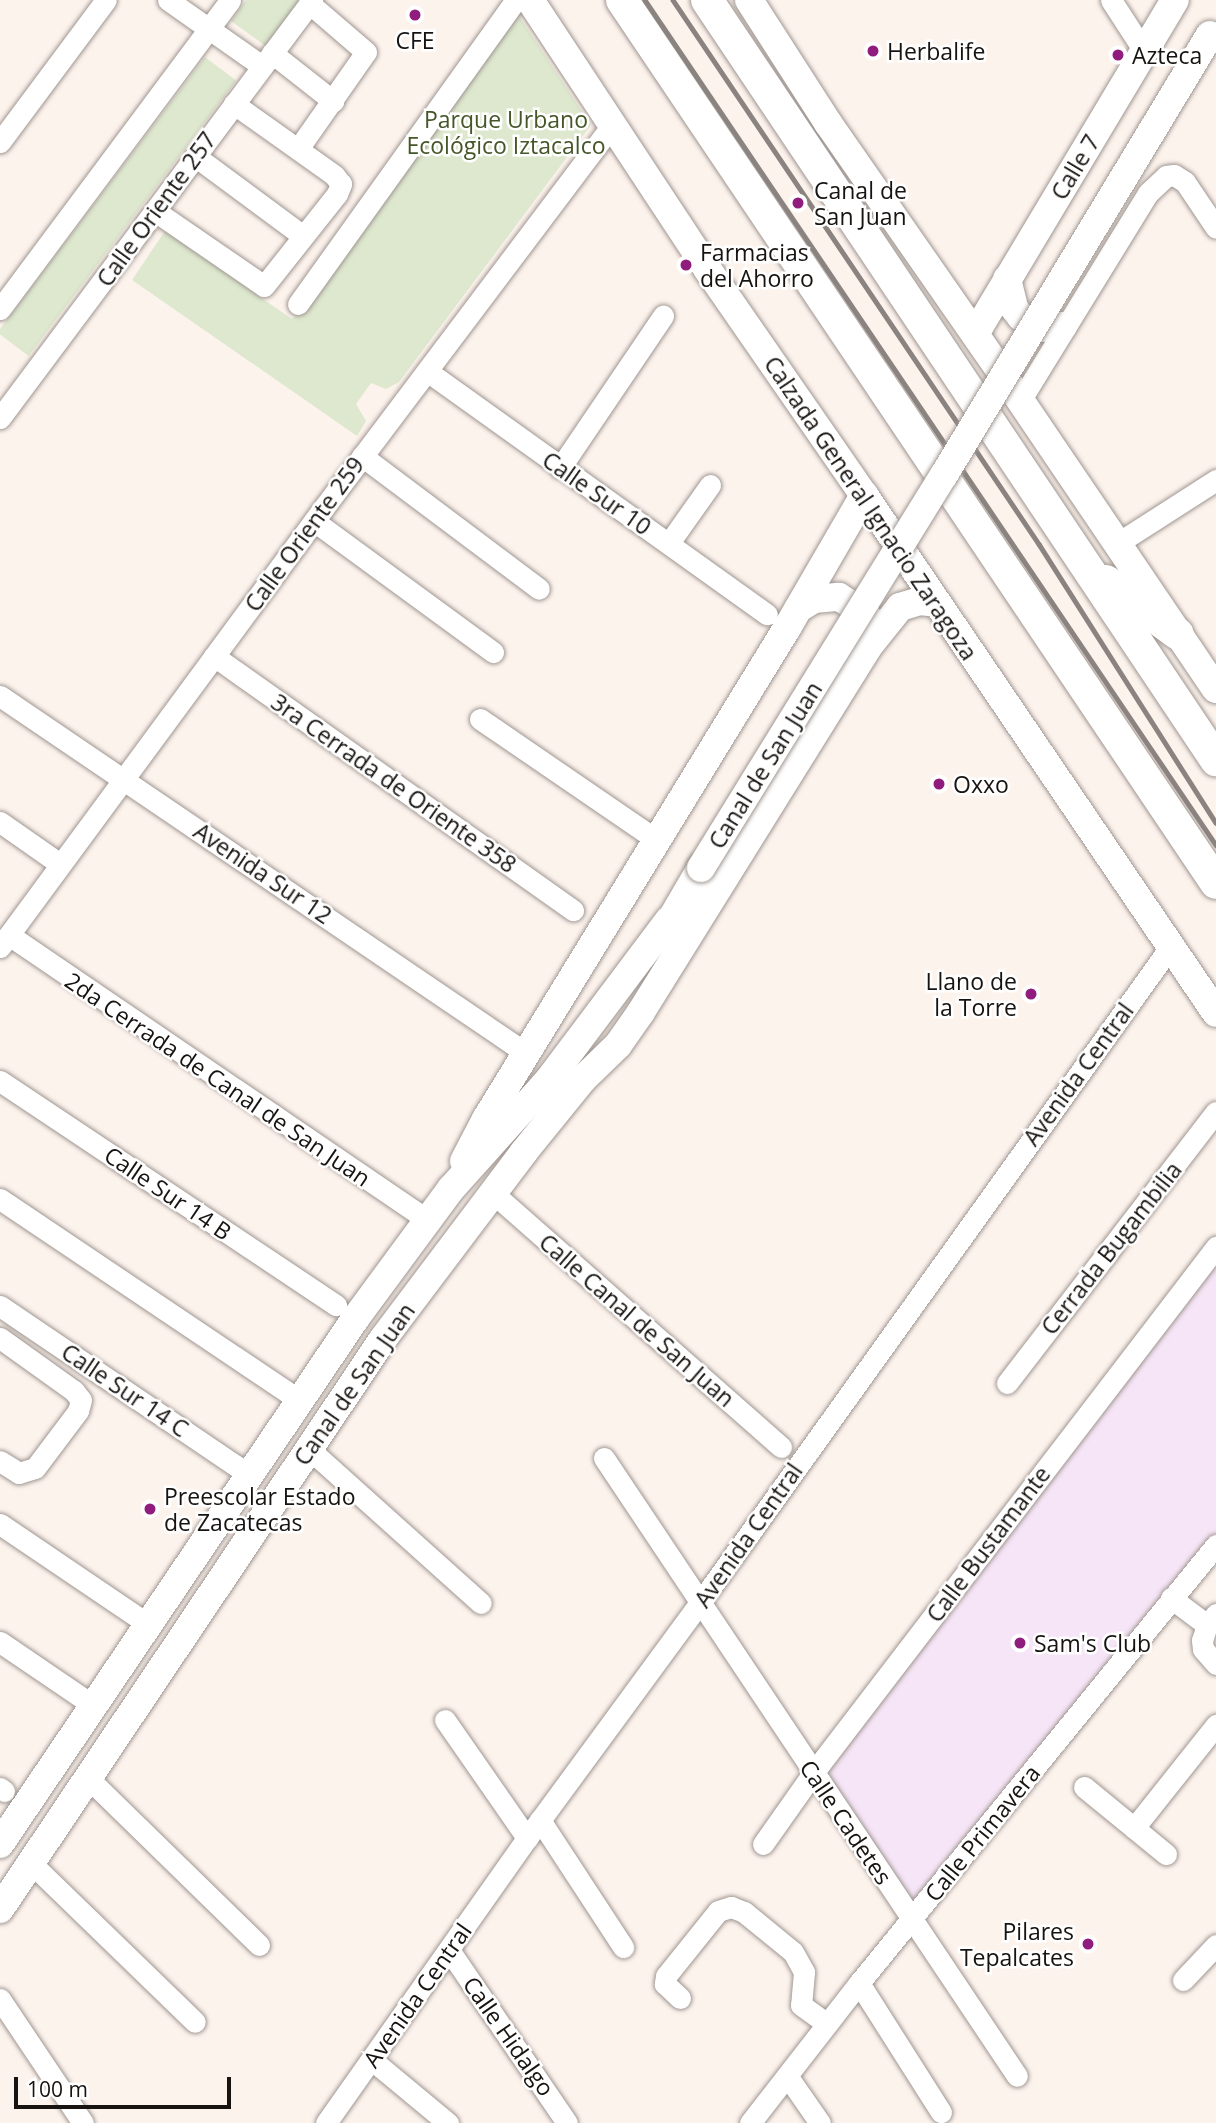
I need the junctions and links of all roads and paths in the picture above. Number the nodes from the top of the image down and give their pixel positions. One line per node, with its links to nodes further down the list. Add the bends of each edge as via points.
1 (106, 0): 19 (street)
2 (168, 0): 12 (street)
3 (230, 0): 12 (street)
4 (516, 0): 26 (street)
5 (530, 0): 18 (main road, Calzada General Ignacio Zaragoza)
6 (622, 0): 59 (highway)
7 (706, 0): 42 (highway)
8 (749, 0): 30 (main road, via 828,123)
9 (1111, 0): 14 (street)
10 (1175, 0): 14 (main road, Calle 7)
11 (310, 2): 15 (street, Calle Oriente 257); 16 (street, via 366,52)
12 (209, 29): 15 (street); 27 (street)
13 (1213, 30): 61 (main road, Canal de San Juan, bridge)
14 (1144, 51): 25 (main road, Calle 7)
15 (267, 60): 16 (street); 17 (street, Calle Oriente 257)
16 (333, 101): 20 (street)
17 (234, 104): 20 (street); 21 (street, Calle Oriente 257)
18 (613, 124): 31 (street, Calle Oriente 259); 38 (main road, Calzada General Ignacio Zaragoza)
19 (0, 142)
20 (298, 149): 24 (street, via 341,184)
21 (195, 156): 22 (street, Calle Oriente 257); 24 (street)
22 (155, 211): 24 (street, via 264,286); 33 (street, Calle Oriente 257)
23 (1216, 228): 29 (street, via 1185,182 1166,176 1148,193)
24 (303, 236)
25 (1007, 279): 29 (main road, via 1021,317 1040,328); 30 (main road, Calle 7)
26 (298, 304)
27 (0, 309)
28 (663, 316): 35 (street)
29 (1063, 326): 32 (street)
30 (975, 334): 32 (main road)
31 (427, 371): 34 (street, Calle Oriente 259); 35 (street, Calle Sur 10)
32 (1020, 401): 41 (main road)
33 (0, 418)
34 (362, 456): 39 (street, Calle Oriente 259); 43 (street)
35 (559, 468): 40 (street, Calle Sur 10)
36 (1216, 480): 41 (street)
37 (710, 485): 40 (street)
38 (864, 495): 44 (main road, Calzada General Ignacio Zaragoza); 45 (main road, Canal de San Juan)
39 (314, 522): 49 (street); 50 (street, Calle Oriente 259)
40 (669, 543): 46 (street, Calle Sur 10)
41 (1118, 543): 47 (main road)
42 (1088, 568): 47 (highway); 54 (highway)
43 (539, 589)
44 (936, 603): 48 (main road, Canal de San Juan, via 920,601 900,607); 63 (main road, Calzada General Ignacio Zaragoza)
45 (798, 609): 48 (main road, via 826,597 854,604 870,624); 57 (main road, Canal de San Juan)
46 (767, 614)
47 (1178, 634): 51 (main road)
48 (868, 647): 66 (main road, Canal de San Juan, via 641,1012 618,1045)
49 (493, 652)
50 (214, 656): 55 (street, Calle Oriente 259); 60 (street, 3ra Cerrada de Oriente 358)
51 (1216, 690)
52 (0, 696): 55 (street, Avenida Sur 12)
53 (480, 719): 57 (street)
54 (1216, 760)
55 (123, 781): 58 (street, Calle Oriente 259); 65 (street, Avenida Sur 12)
56 (0, 822): 58 (street)
57 (657, 840): 65 (main road, Canal de San Juan)
58 (60, 863): 62 (street, Calle Oriente 259)
59 (1216, 883)
60 (573, 910)
61 (669, 920): 66 (main road, Canal de San Juan, via 642,978); 69 (main road, Canal de San Juan, via 548,1081)
62 (4, 941): 72 (street, 2da Cerrada de Canal de San Juan)
63 (1170, 947): 64 (main road, Calzada General Ignacio Zaragoza); 89 (street, Avenida Central)
64 (1216, 1013)
65 (526, 1053): 69 (main road, Canal de San Juan, via 475,1136)
66 (583, 1079): 70 (main road, Canal de San Juan)
67 (0, 1081): 74 (street, Calle Sur 14 B)
68 (1216, 1112): 78 (street, Cerrada Bugambilia)
69 (451, 1189): 72 (main road, Canal de San Juan)
70 (493, 1193): 80 (street, Calle Canal de San Juan); 81 (main road, Canal de San Juan)
71 (0, 1199): 79 (street)
72 (429, 1221): 79 (main road, Canal de San Juan)
73 (1216, 1247): 97 (street, Calle Bustamante)
74 (336, 1305)
75 (0, 1306): 76 (street, Calle Sur 14 C)
76 (20, 1319): 77 (street); 84 (street, Calle Sur 14 C)
77 (2, 1339): 83 (street, via 81,1400 78,1412 35,1468 19,1472)
78 (1007, 1383)
79 (299, 1400): 84 (main road, Canal de San Juan)
80 (781, 1447)
81 (308, 1448): 88 (street); 98 (main road, Canal de San Juan)
82 (604, 1458): 89 (street, Calle Cadetes)
83 (0, 1461)
84 (250, 1475): 91 (main road, Canal de San Juan)
85 (0, 1524): 91 (street)
86 (1216, 1545): 87 (street, Calle Primavera)
87 (1171, 1598): 90 (street); 108 (street, Calle Primavera)
88 (481, 1603)
89 (699, 1604): 97 (street, Calle Cadetes); 100 (street, Avenida Central)
90 (1211, 1619): 93 (street, via 1203,1649)
91 (140, 1620): 94 (main road, Canal de San Juan)
92 (0, 1642): 94 (street)
93 (1216, 1664)
94 (94, 1706): 103 (main road, Canal de San Juan)
95 (445, 1720): 102 (street)
96 (1216, 1725): 101 (street)
97 (813, 1773): 104 (street, Calle Bustamante); 108 (street, Calle Cadetes)
98 (88, 1778): 106 (main road, Canal de San Juan); 109 (street)
99 (1084, 1787): 101 (street)
100 (540, 1820): 102 (street, Avenida Central); 111 (street)
101 (1134, 1828): 105 (street)
102 (527, 1838): 112 (street, Avenida Central)
103 (0, 1844)
104 (762, 1844)
105 (1166, 1854)
106 (31, 1863): 107 (main road, Canal de San Juan); 117 (street)
107 (0, 1909)
108 (911, 1920): 114 (street, Calle Primavera); 120 (street, Calle Cadetes)
109 (258, 1945)
110 (1216, 1945): 113 (street)
111 (623, 1947)
112 (449, 1951): 119 (street, Avenida Central); 126 (street, Calle Hidalgo)
113 (1183, 1980)
114 (859, 1983): 118 (street, Calle Primavera); 122 (street)
115 (680, 1998): 118 (street, via 665,1984 666,1976 719,1911 731,1907 744,1912 793,1952 804,1972 801,2005)
116 (0, 1999): 124 (street)
117 (195, 2022)
118 (827, 2024): 121 (street, Calle Primavera)
119 (372, 2060): 123 (street, Avenida Central); 125 (street)
120 (1017, 2076)
121 (788, 2077): 127 (street, Calle Primavera); 128 (street)
122 (941, 2112)
123 (336, 2119)
124 (83, 2123)
125 (449, 2123)
126 (568, 2123)
127 (750, 2123)
128 (820, 2123)

